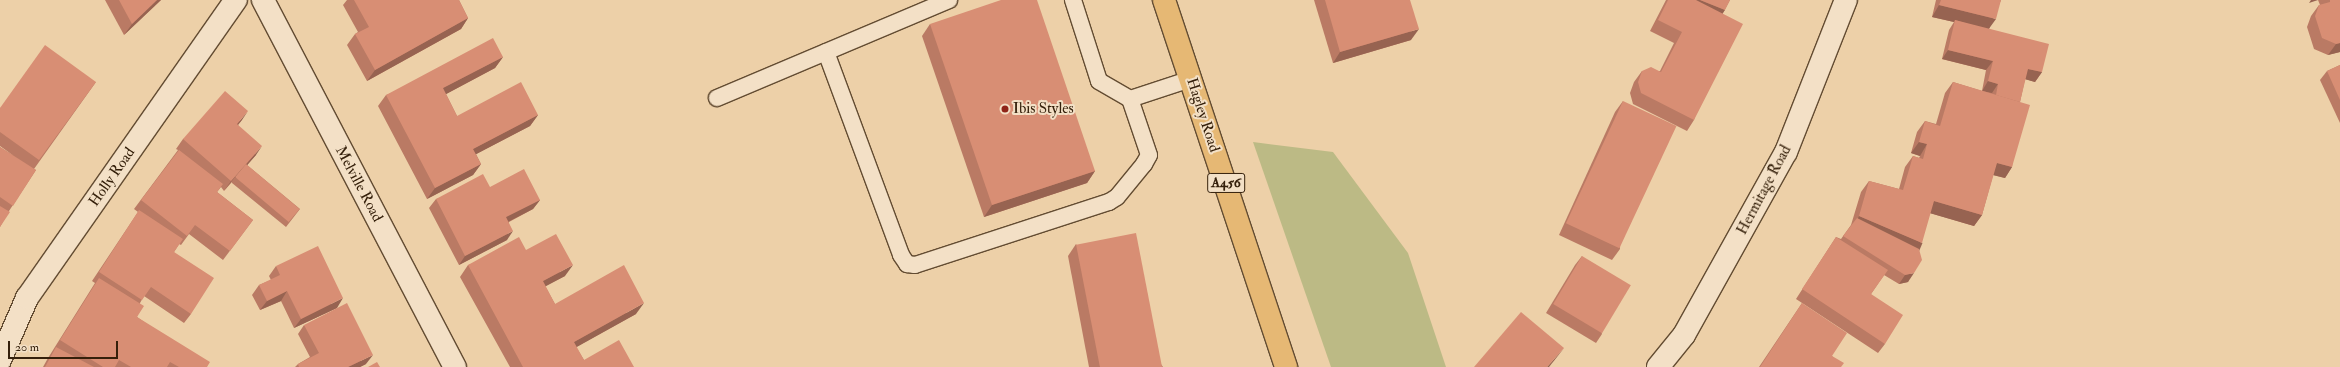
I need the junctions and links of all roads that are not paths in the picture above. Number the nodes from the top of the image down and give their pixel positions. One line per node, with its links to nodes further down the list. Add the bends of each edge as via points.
1 (236, 0): 11 (street, Holly Road, via 27,298)
2 (263, 0): 12 (street, Melville Road)
3 (949, 0): 7 (lane)
4 (1073, 0): 10 (lane, via 1099,81)
5 (1164, 0): 8 (highway, Hagley Road / A456)
6 (1846, 0): 14 (street, Hermitage Road, via 1786,152 1684,335)
7 (826, 52): 9 (lane); 10 (lane, via 898,248 907,264 915,265 1117,197 1149,155)
8 (1191, 79): 10 (lane); 13 (highway, Hagley Road / A456)
9 (717, 98)
10 (1130, 99)
11 (0, 360)
12 (455, 367)
13 (1286, 367)
14 (1658, 367)

